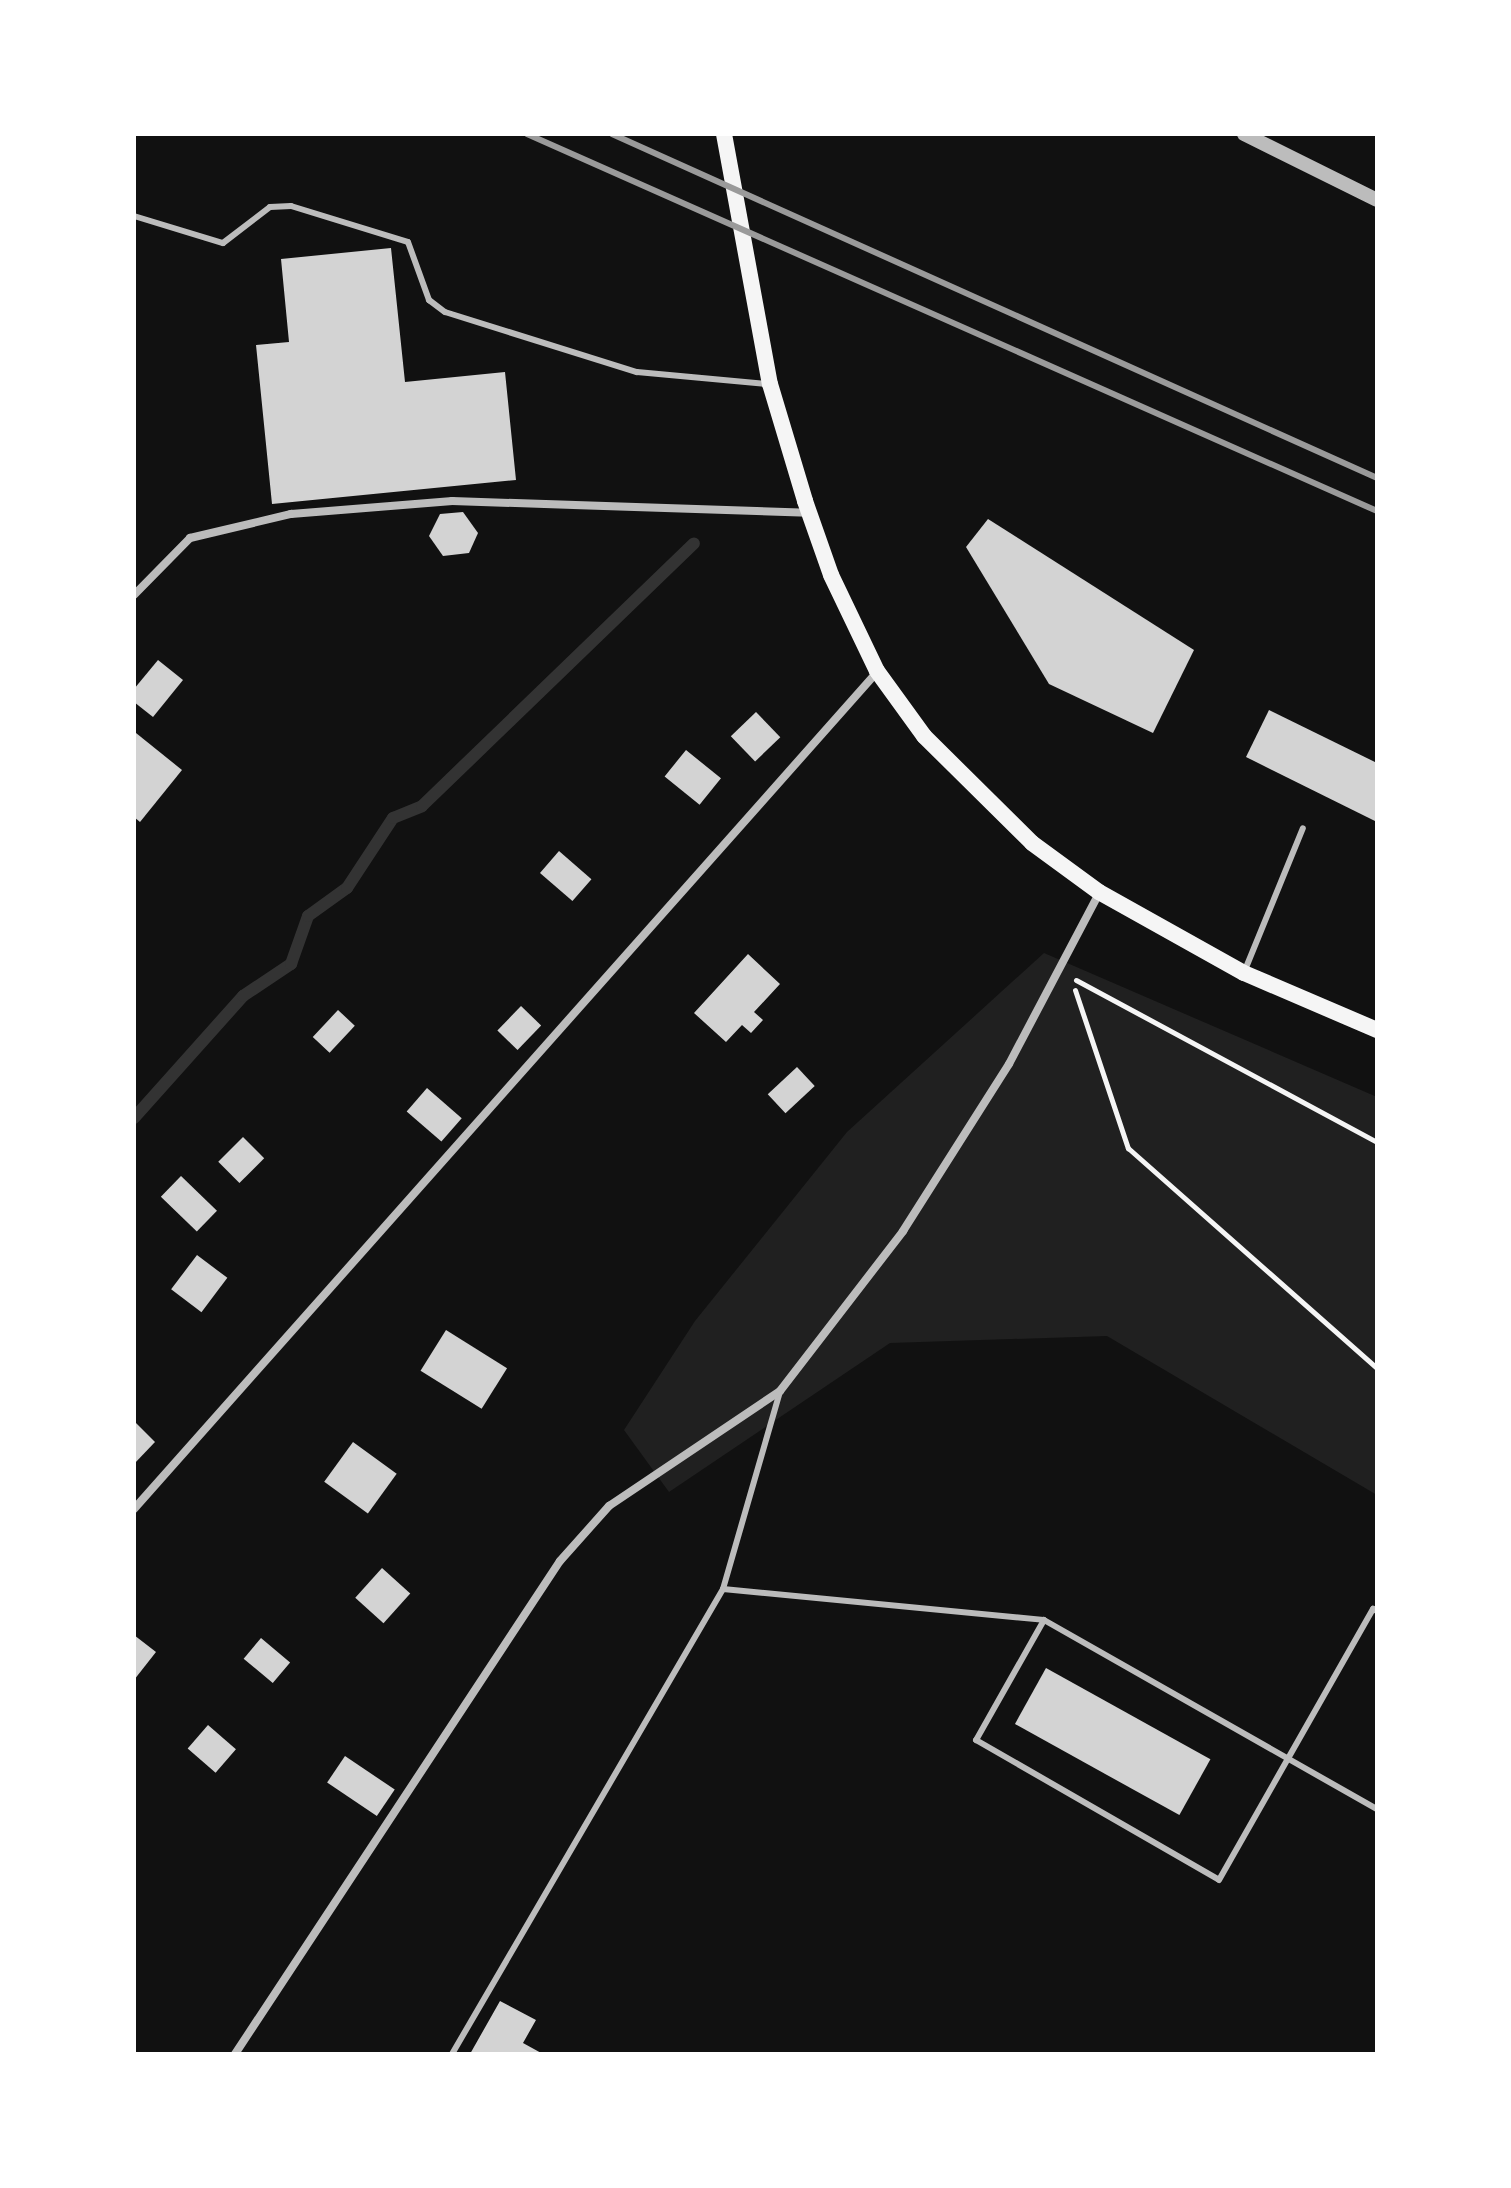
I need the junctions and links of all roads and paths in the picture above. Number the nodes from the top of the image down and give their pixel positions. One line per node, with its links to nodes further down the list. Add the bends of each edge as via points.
1 (724, 134): 5 (main road)
2 (1244, 134): 3 (street)
3 (1377, 200)
4 (134, 216): 5 (lane, via 223,243 270,207 291,206 408,242 429,300 445,312 637,372)
5 (770, 384): 6 (main road)
6 (809, 513): 7 (street, via 452,501 291,514 190,538); 8 (main road, via 831,575)
7 (134, 595)
8 (877, 671): 10 (main road, via 924,736 973,788 1032,843); 16 (street)
9 (1303, 828): 11 (lane)
10 (1099, 892): 11 (main road); 15 (street, via 1009,1064 903,1231)
11 (1244, 973): 12 (main road)
12 (1377, 1030)
13 (1377, 1142): 14 (path, via 1071,978 1128,1148)
14 (1377, 1368)
15 (780, 1391): 17 (lane); 22 (street, via 609,1506 560,1561)
16 (134, 1509)
17 (723, 1589): 19 (lane); 23 (lane)
18 (1377, 1611): 20 (lane, via 1373,1609)
19 (1044, 1620): 20 (lane); 20 (lane, via 976,1740 1219,1880)
20 (1286, 1758): 21 (lane)
21 (1377, 1809)
22 (235, 2054)
23 (452, 2054)

